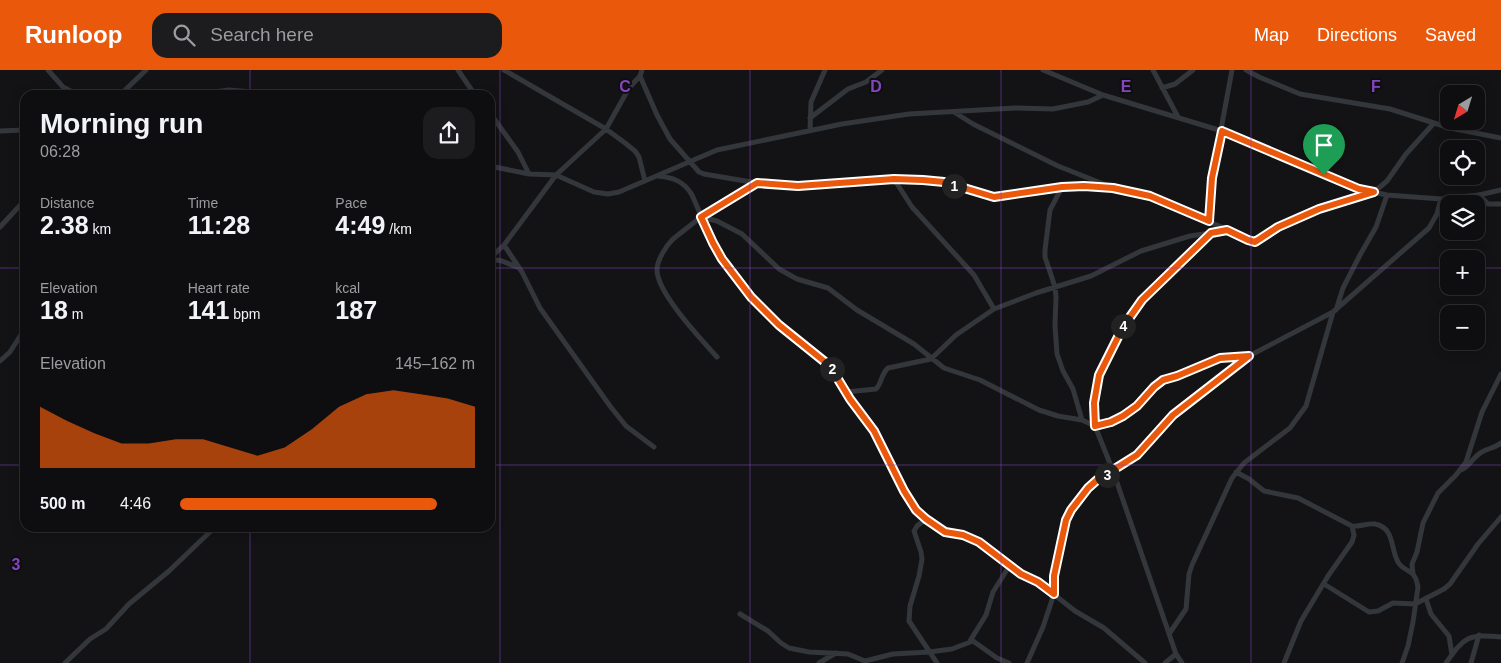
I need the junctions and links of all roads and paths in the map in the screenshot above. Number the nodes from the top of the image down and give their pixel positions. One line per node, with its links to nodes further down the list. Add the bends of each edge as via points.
1 (48, 70): 14 (street)
2 (146, 70): 15 (street)
3 (458, 70): 16 (street)
4 (504, 70): 23 (street)
5 (825, 70): 20 (street, via 813,96)
6 (882, 70): 20 (street, via 866,82 848,89)
7 (1043, 70): 17 (street)
8 (1153, 70): 13 (street)
9 (1193, 70): 13 (street, via 1175,84)
10 (1232, 70): 27 (street)
11 (1246, 70): 22 (street, via 1300,94 1390,109)
12 (641, 72): 23 (street); 29 (street, via 670,140)
13 (1162, 88): 19 (street)
14 (69, 90)
15 (125, 90)
16 (472, 90)
17 (1103, 95): 18 (street, via 1088,102 1053,109); 19 (street)
18 (954, 112): 25 (street, via 909,114); 38 (street, via 1058,166)
19 (1178, 117): 27 (street)
20 (810, 118): 25 (street)
21 (495, 120): 31 (street)
22 (1434, 123): 28 (street); 40 (street, via 1387,181)
23 (606, 129): 32 (street); 35 (street, via 638,154)
24 (20, 130): 26 (street)
25 (810, 130): 29 (street, via 730,146)
26 (0, 131)
27 (1222, 131): 40 (street, via 1359,189); 49 (street, via 1212,178)
28 (1501, 138)
29 (688, 161): 33 (street); 36 (street, via 704,174)
30 (495, 167): 31 (street)
31 (529, 174): 32 (street)
32 (556, 175): 35 (street, via 587,190 608,194); 53 (street)
33 (657, 176): 35 (street); 48 (street, via 671,177 687,188)
34 (894, 179): 36 (street, via 798,186); 37 (street, via 944,182 994,197); 58 (street, via 912,207 974,275)
35 (645, 181)
36 (757, 183): 48 (street)
37 (1062, 187): 38 (street); 57 (street, via 1050,210 1045,250)
38 (1113, 188): 49 (street, via 1150,196)
39 (1501, 190): 42 (street)
40 (1374, 192): 41 (street); 51 (street, via 1308,214 1278,227 1255,242)
41 (1387, 195): 43 (street); 59 (street, via 1376,227 1343,288)
42 (1479, 195)
43 (1440, 199)
44 (1485, 201): 46 (street)
45 (1440, 203): 59 (street, via 1429,228)
46 (1501, 204)
47 (20, 205): 50 (street)
48 (701, 217): 62 (street, via 669,243 657,272 672,304); 63 (street, via 742,234 779,269 797,279 828,288 857,310 914,344); 66 (street, via 722,259 751,297 779,325 830,366)
49 (1209, 221): 51 (street)
50 (0, 227)
51 (1227, 230): 52 (street)
52 (1211, 233): 57 (street, via 1140,251 1091,276); 68 (street, via 1142,300 1123,327 1096,388)
53 (504, 245): 54 (street); 56 (street)
54 (495, 254)
55 (495, 260): 56 (street)
56 (519, 268): 70 (street, via 540,308 610,406 626,426)
57 (1055, 287): 58 (street); 67 (street, via 1057,354 1073,389)
58 (994, 309): 63 (street, via 956,335)
59 (1335, 311): 61 (street); 73 (street, via 1303,410 1286,431)
60 (20, 336): 64 (street)
61 (1249, 356): 68 (street, via 1220,358 1163,380 1123,416); 72 (street, via 1173,415 1141,451)
62 (717, 357)
63 (931, 359): 66 (street, via 888,368 876,389); 67 (street, via 944,368 980,380 1039,410)
64 (0, 361)
65 (1501, 374): 71 (street, via 1485,406 1468,458)
66 (846, 392): 75 (street, via 874,431 913,507)
67 (1082, 420): 68 (street)
68 (1095, 426): 72 (street)
69 (1501, 443): 71 (street, via 1480,452 1465,469)
70 (654, 447)
71 (1460, 470): 79 (street, via 1438,493 1423,523 1412,564)
72 (1113, 471): 81 (street, via 1091,485 1068,514 1054,576); 85 (street)
73 (1236, 472): 76 (street, via 1264,491 1298,498); 85 (street, via 1192,565 1186,609)
74 (1501, 517): 82 (street, via 1450,584)
75 (926, 519): 78 (street, via 948,533 972,539); 90 (street, via 914,530 922,559 910,606 910,620)
76 (1352, 526): 79 (street, via 1367,524 1385,528 1397,561); 80 (street, via 1352,542)
77 (210, 532): 95 (street)
78 (1010, 565): 81 (street); 88 (street)
79 (1413, 574): 83 (street, via 1418,587)
80 (1324, 584): 83 (street, via 1369,612 1393,603); 102 (street, via 1296,631)
81 (1054, 594): 98 (street); 99 (street, via 1109,632)
82 (1426, 599): 83 (street); 92 (street, via 1432,614 1449,636)
83 (1415, 604): 103 (street)
84 (740, 614): 89 (street, via 789,648)
85 (1169, 634): 91 (street)
86 (1478, 635): 87 (street); 92 (street, via 1461,644); 105 (street)
87 (1501, 637)
88 (970, 641): 90 (street, via 952,649); 97 (street)
89 (836, 652): 93 (street); 96 (street)
90 (929, 652): 93 (street, via 893,654); 94 (street)
91 (1176, 654): 100 (street); 101 (street)
92 (1452, 655): 104 (street)
93 (867, 662)
94 (934, 662)
95 (66, 663)
96 (819, 663)
97 (1009, 663)
98 (1027, 663)
99 (1145, 663)
100 (1165, 663)
101 (1182, 663)
102 (1284, 663)
103 (1402, 663)
104 (1446, 663)
105 (1471, 663)

